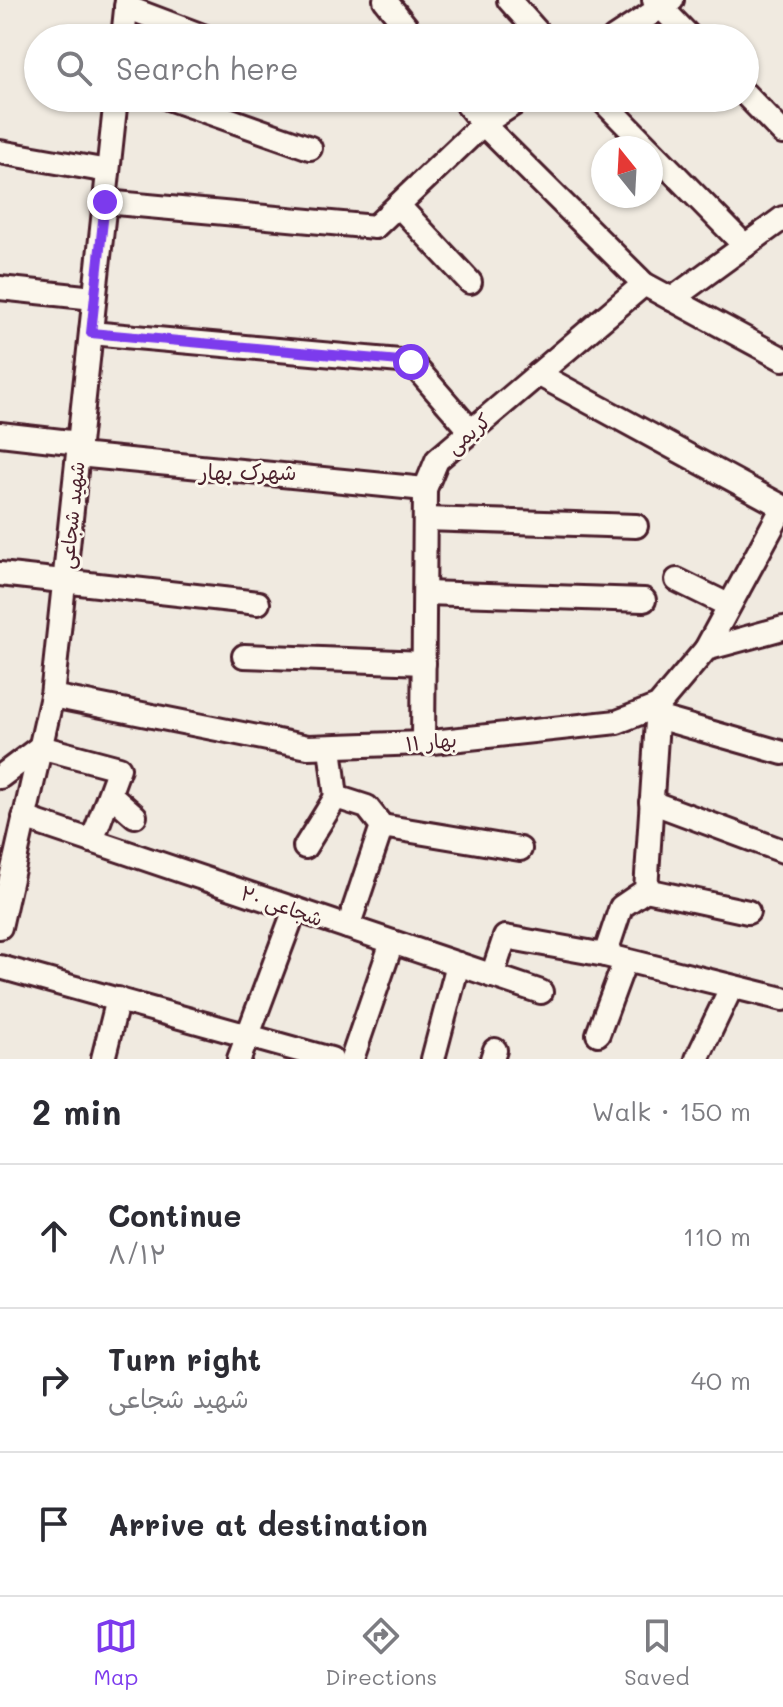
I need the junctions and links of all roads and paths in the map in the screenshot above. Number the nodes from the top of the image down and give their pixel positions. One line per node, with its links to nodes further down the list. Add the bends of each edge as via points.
1 (385, 0): 7 (street)
2 (509, 0): 8 (street)
3 (662, 2): 9 (street); 10 (street)
4 (126, 4): 5 (street); 6 (street)
5 (124, 24)
6 (174, 24)
7 (404, 24)
8 (530, 24)
9 (633, 24)
10 (680, 24)
11 (759, 108): 18 (street)
12 (114, 112): 23 (street, شهید شجاعی)
13 (208, 112): 20 (street)
14 (473, 112): 17 (street)
15 (501, 112): 17 (street)
16 (614, 112): 19 (street)
17 (483, 124): 25 (street); 29 (street)
18 (783, 133)
19 (637, 136)
20 (310, 148)
21 (0, 152): 23 (street)
22 (663, 162): 27 (street)
23 (108, 171): 24 (street, شهید شجاعی)
24 (105, 202): 25 (street, via 375,227); 31 (street, شهید شجاعی)
25 (398, 205): 28 (street)
26 (783, 218): 27 (street)
27 (745, 246): 32 (street)
28 (470, 282)
29 (644, 284): 32 (street); 35 (street, کریمی)
30 (0, 288): 31 (street)
31 (94, 298): 33 (street, شهید شجاعی)
32 (672, 299): 34 (street)
33 (91, 333): 36 (street, via 411,362); 38 (street, شهید شجاعی)
34 (783, 359)
35 (538, 374): 36 (street, کریمی); 40 (street)
36 (471, 431): 39 (street, کریمی, via 437,460)
37 (0, 434): 38 (street)
38 (78, 449): 39 (street); 45 (street, شهید شجاعی)
39 (425, 489): 41 (street, کریمی)
40 (783, 507): 49 (street, بهار ۱۱)
41 (425, 519): 42 (street); 46 (street, کریمی)
42 (636, 526)
43 (0, 574): 45 (street)
44 (677, 580): 49 (street)
45 (64, 581): 48 (street); 54 (street, شهید شجاعی)
46 (425, 593): 47 (street); 53 (street, کریمی)
47 (644, 600)
48 (258, 603)
49 (728, 605): 51 (street, بهار ۱۱)
50 (783, 628): 51 (street)
51 (706, 649): 55 (street, بهار ۱۱)
52 (244, 656): 53 (street)
53 (424, 663): 56 (street, کریمی)
54 (52, 696): 57 (street, شهید شجاعی); 58 (street, بهار ۱۱)
55 (657, 711): 56 (street, بهار ۱۱, via 617,722); 59 (street); 63 (street)
56 (423, 743): 58 (street, بهار ۱۱)
57 (40, 747): 60 (street); 61 (street, via 119,768); 65 (street, شهید شجاعی)
58 (330, 747): 62 (street)
59 (783, 753)
60 (0, 777)
61 (110, 794): 64 (street); 67 (street)
62 (336, 797): 66 (street, via 367,807); 68 (street)
63 (651, 802): 70 (street); 71 (street)
64 (135, 816)
65 (24, 818): 67 (street, شجاعی ۲۰); 74 (street, شهید شجاعی)
66 (382, 826): 69 (street); 75 (street)
67 (92, 841): 72 (street, شجاعی ۲۰)
68 (305, 847)
69 (520, 849)
70 (782, 849)
71 (646, 890): 73 (street); 77 (street, via 621,907)
72 (295, 909): 75 (street, شجاعی ۲۰); 85 (street)
73 (748, 912)
74 (0, 927)
75 (348, 927): 76 (street, شجاعی ۲۰)
76 (392, 942): 78 (street, شجاعی ۲۰); 90 (street)
77 (615, 958): 80 (street, via 505,937); 81 (street); 86 (street)
78 (458, 964): 80 (street, شجاعی ۲۰); 91 (street)
79 (0, 967): 83 (street)
80 (492, 976): 82 (street, شجاعی ۲۰)
81 (731, 988): 84 (street); 92 (street)
82 (541, 992)
83 (118, 999): 85 (street); 87 (street)
84 (783, 999)
85 (246, 1034): 88 (street); 89 (street)
86 (598, 1034)
87 (103, 1059)
88 (239, 1059)
89 (331, 1059)
90 (352, 1059)
91 (433, 1059)
92 (697, 1059)

